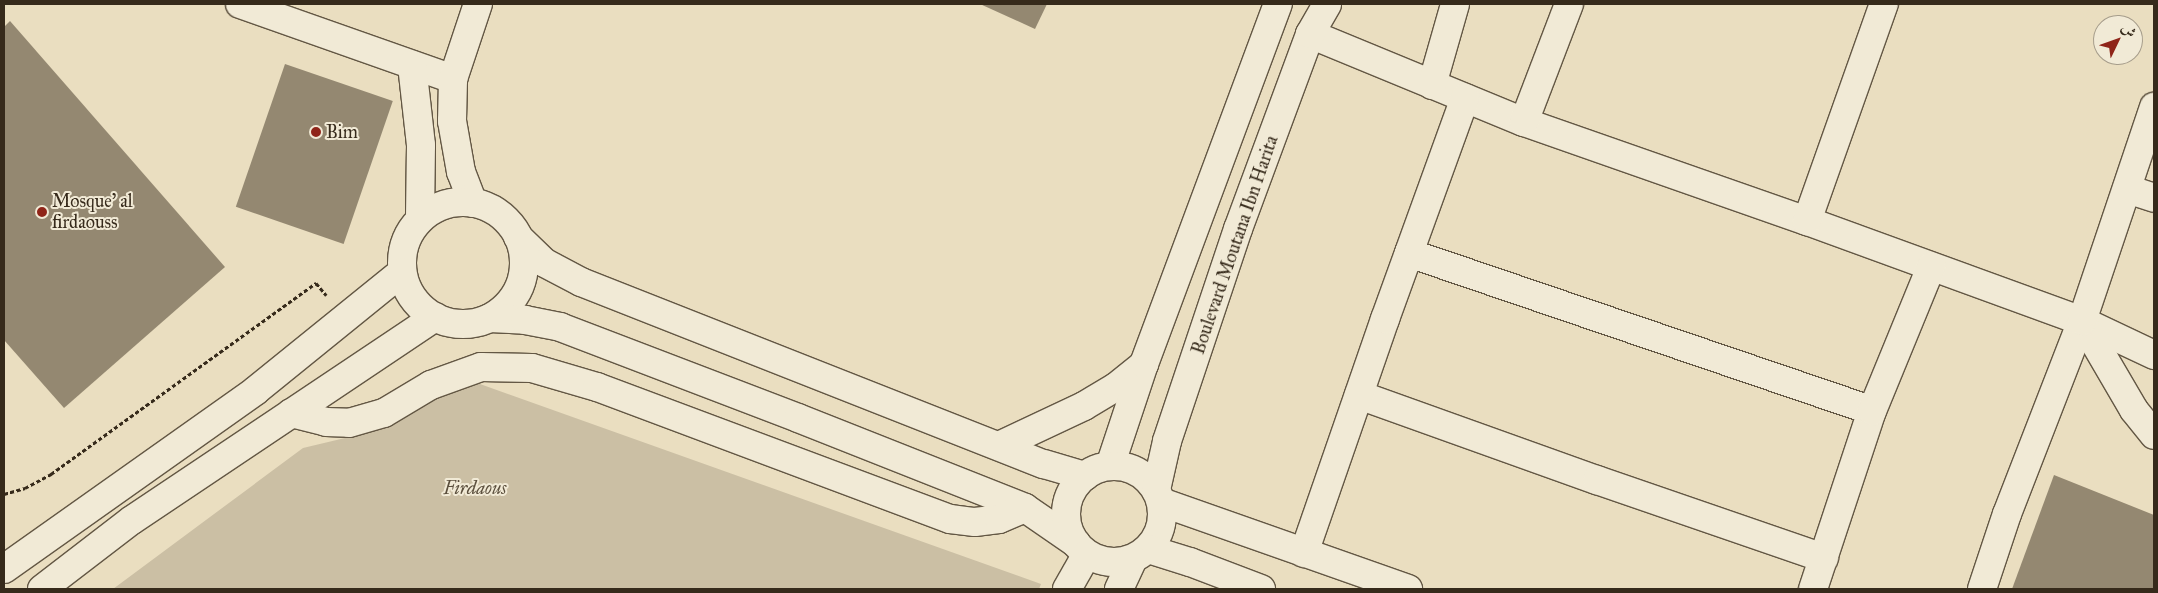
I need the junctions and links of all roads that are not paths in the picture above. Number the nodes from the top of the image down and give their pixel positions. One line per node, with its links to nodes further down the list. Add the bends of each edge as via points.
1 (240, 4): 9 (street)
2 (478, 4): 10 (street)
3 (1278, 4): 28 (street)
4 (1327, 4): 8 (street, Boulevard Moutana Ibn Harita)
5 (1456, 4): 11 (street)
6 (1569, 4): 14 (street)
7 (1884, 4): 19 (street)
8 (1310, 34): 11 (street); 36 (street, Boulevard Moutana Ibn Harita, via 1167,441)
9 (412, 65): 10 (street); 18 (street, via 421,145)
10 (453, 79): 17 (street, via 452,121 461,172)
11 (1432, 85): 12 (street)
12 (1465, 98): 14 (street); 21 (street)
13 (2154, 107): 15 (street)
14 (1524, 122): 19 (street)
15 (2127, 189): 16 (street); 26 (street)
16 (2154, 198)
17 (473, 204): 18 (street, via 454,203); 20 (street, via 491,210 506,221)
18 (420, 219): 23 (street, via 402,253)
19 (1807, 221): 22 (street)
20 (518, 237): 25 (street, via 523,255 523,274 517,292 506,307); 33 (street, via 545,263 581,282)
21 (1409, 253): 29 (street); 30 (street)
22 (1931, 267): 26 (street); 30 (street)
23 (402, 272): 24 (street, via 408,290 419,306); 42 (street, via 255,391)
24 (435, 317): 25 (street, via 453,324 472,324); 31 (street)
25 (490, 318): 37 (street, via 560,327)
26 (2082, 321): 27 (street); 32 (street, via 2134,410); 49 (street, via 2007,514)
27 (2154, 356)
28 (1144, 364): 33 (street, via 1084,406); 34 (street)
29 (1359, 394): 40 (street); 41 (street)
30 (1872, 411): 41 (street)
31 (291, 413): 37 (street, via 326,422 349,423 384,413 431,384 481,366 532,368 597,387 950,519 975,522 999,519); 43 (street, via 132,520)
32 (2154, 435)
33 (998, 446): 35 (street)
34 (1110, 466): 35 (street); 36 (street, via 1136,472)
35 (1085, 476): 38 (street, via 1075,486 1066,512 1068,528)
36 (1158, 496): 39 (street, via 1162,519 1158,536); 40 (street)
37 (1025, 508): 38 (street)
38 (1081, 548): 39 (street, via 1102,561 1118,563); 44 (street)
39 (1140, 554): 45 (street); 46 (street, via 1190,562)
40 (1304, 554): 47 (street)
41 (1824, 558): 48 (street)
42 (4, 569)
43 (42, 589)
44 (1067, 589)
45 (1119, 589)
46 (1261, 589)
47 (1408, 589)
48 (1813, 589)
49 (1982, 589)

